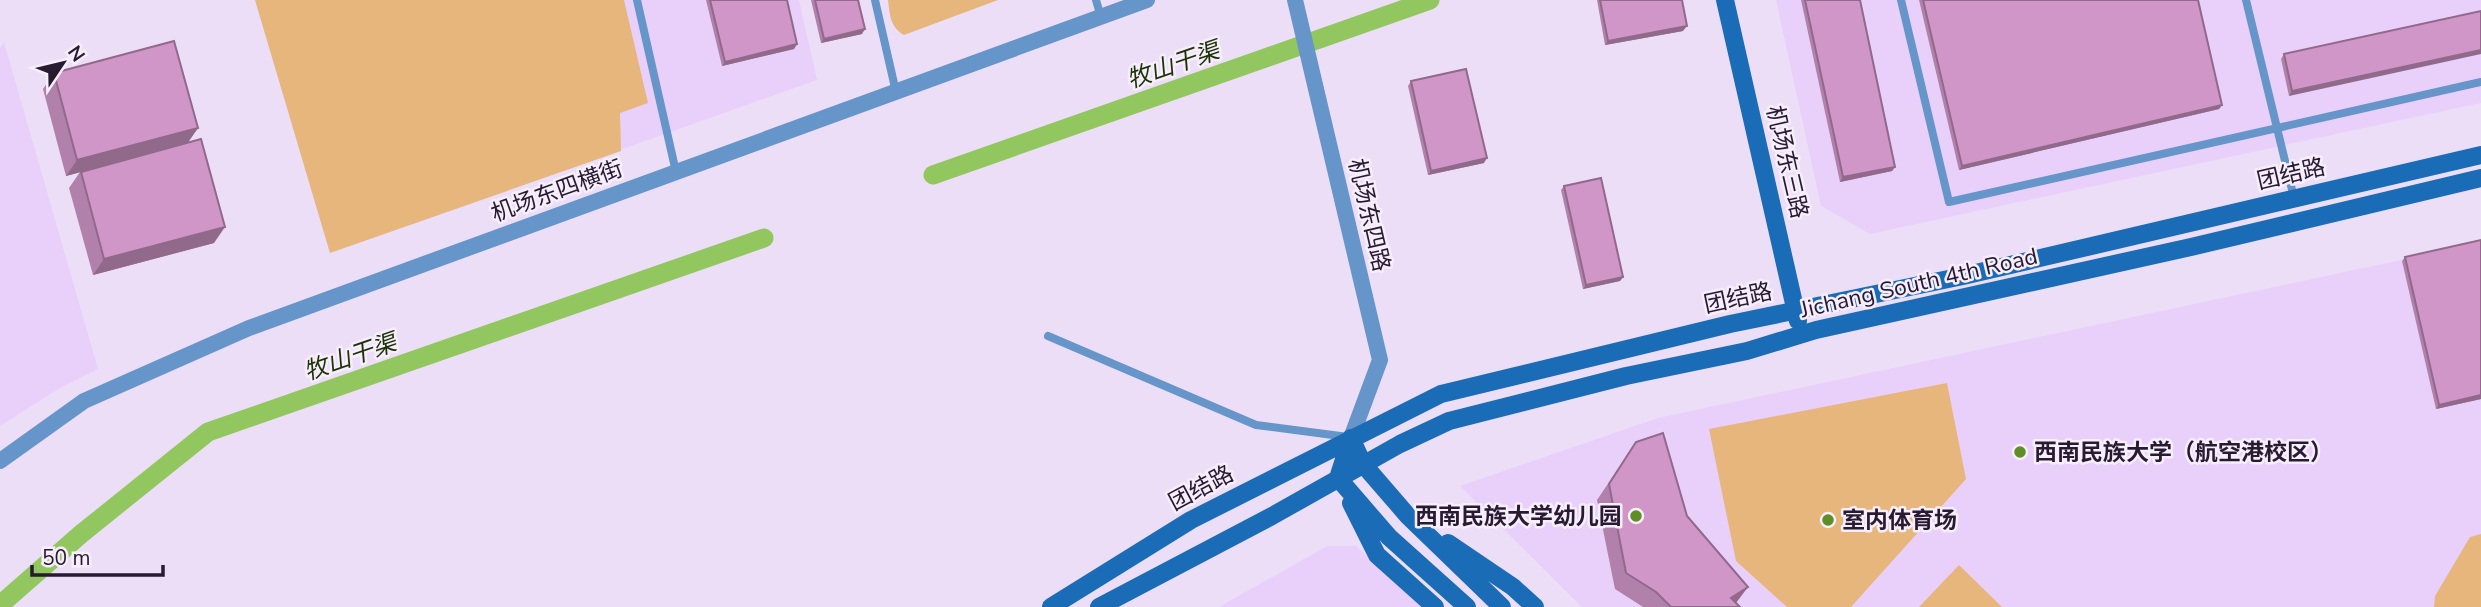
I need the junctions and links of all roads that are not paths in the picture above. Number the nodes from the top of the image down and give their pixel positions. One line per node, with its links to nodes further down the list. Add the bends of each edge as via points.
1 (637, 0): 14 (lane)
2 (875, 0): 11 (lane)
3 (1096, 0): 9 (lane)
4 (1147, 0): 9 (street, 机场东四横街)
5 (1295, 0): 20 (street, 机场东四路, via 1380,360)
6 (1725, 0): 17 (main road, 机场东三路)
7 (1901, 0): 12 (lane, via 1949,202)
8 (2246, 0): 12 (lane)
9 (1101, 17): 11 (street, 机场东四横街)
10 (2481, 82): 12 (lane)
11 (896, 92): 14 (street, 机场东四横街)
12 (2277, 128): 16 (lane)
13 (2481, 155): 16 (main road, 团结路)
14 (676, 172): 21 (street, 机场东四横街, via 249,328 84,401)
15 (2481, 178): 18 (main road, Jichang South 4th Road)
16 (2294, 198): 17 (main road, 团结路)
17 (1796, 310): 18 (main road, 机场东三路); 20 (main road, 团结路, via 1441,394)
18 (1801, 335): 22 (main road, Jichang South 4th Road, via 1449,421)
19 (1048, 336): 20 (lane, via 1256,425)
20 (1351, 438): 22 (main road); 23 (main road); 25 (main road, 团结路, via 1191,520)
21 (0, 461)
22 (1363, 464): 23 (main road, Jichang South 4th Road); 24 (main road)
23 (1338, 478): 26 (main road); 27 (main road, via 1377,555); 28 (main road, via 1390,537)
24 (1408, 516): 29 (main road); 30 (main road)
25 (1051, 607)
26 (1099, 607)
27 (1435, 607)
28 (1467, 607)
29 (1502, 607)
30 (1535, 607)

